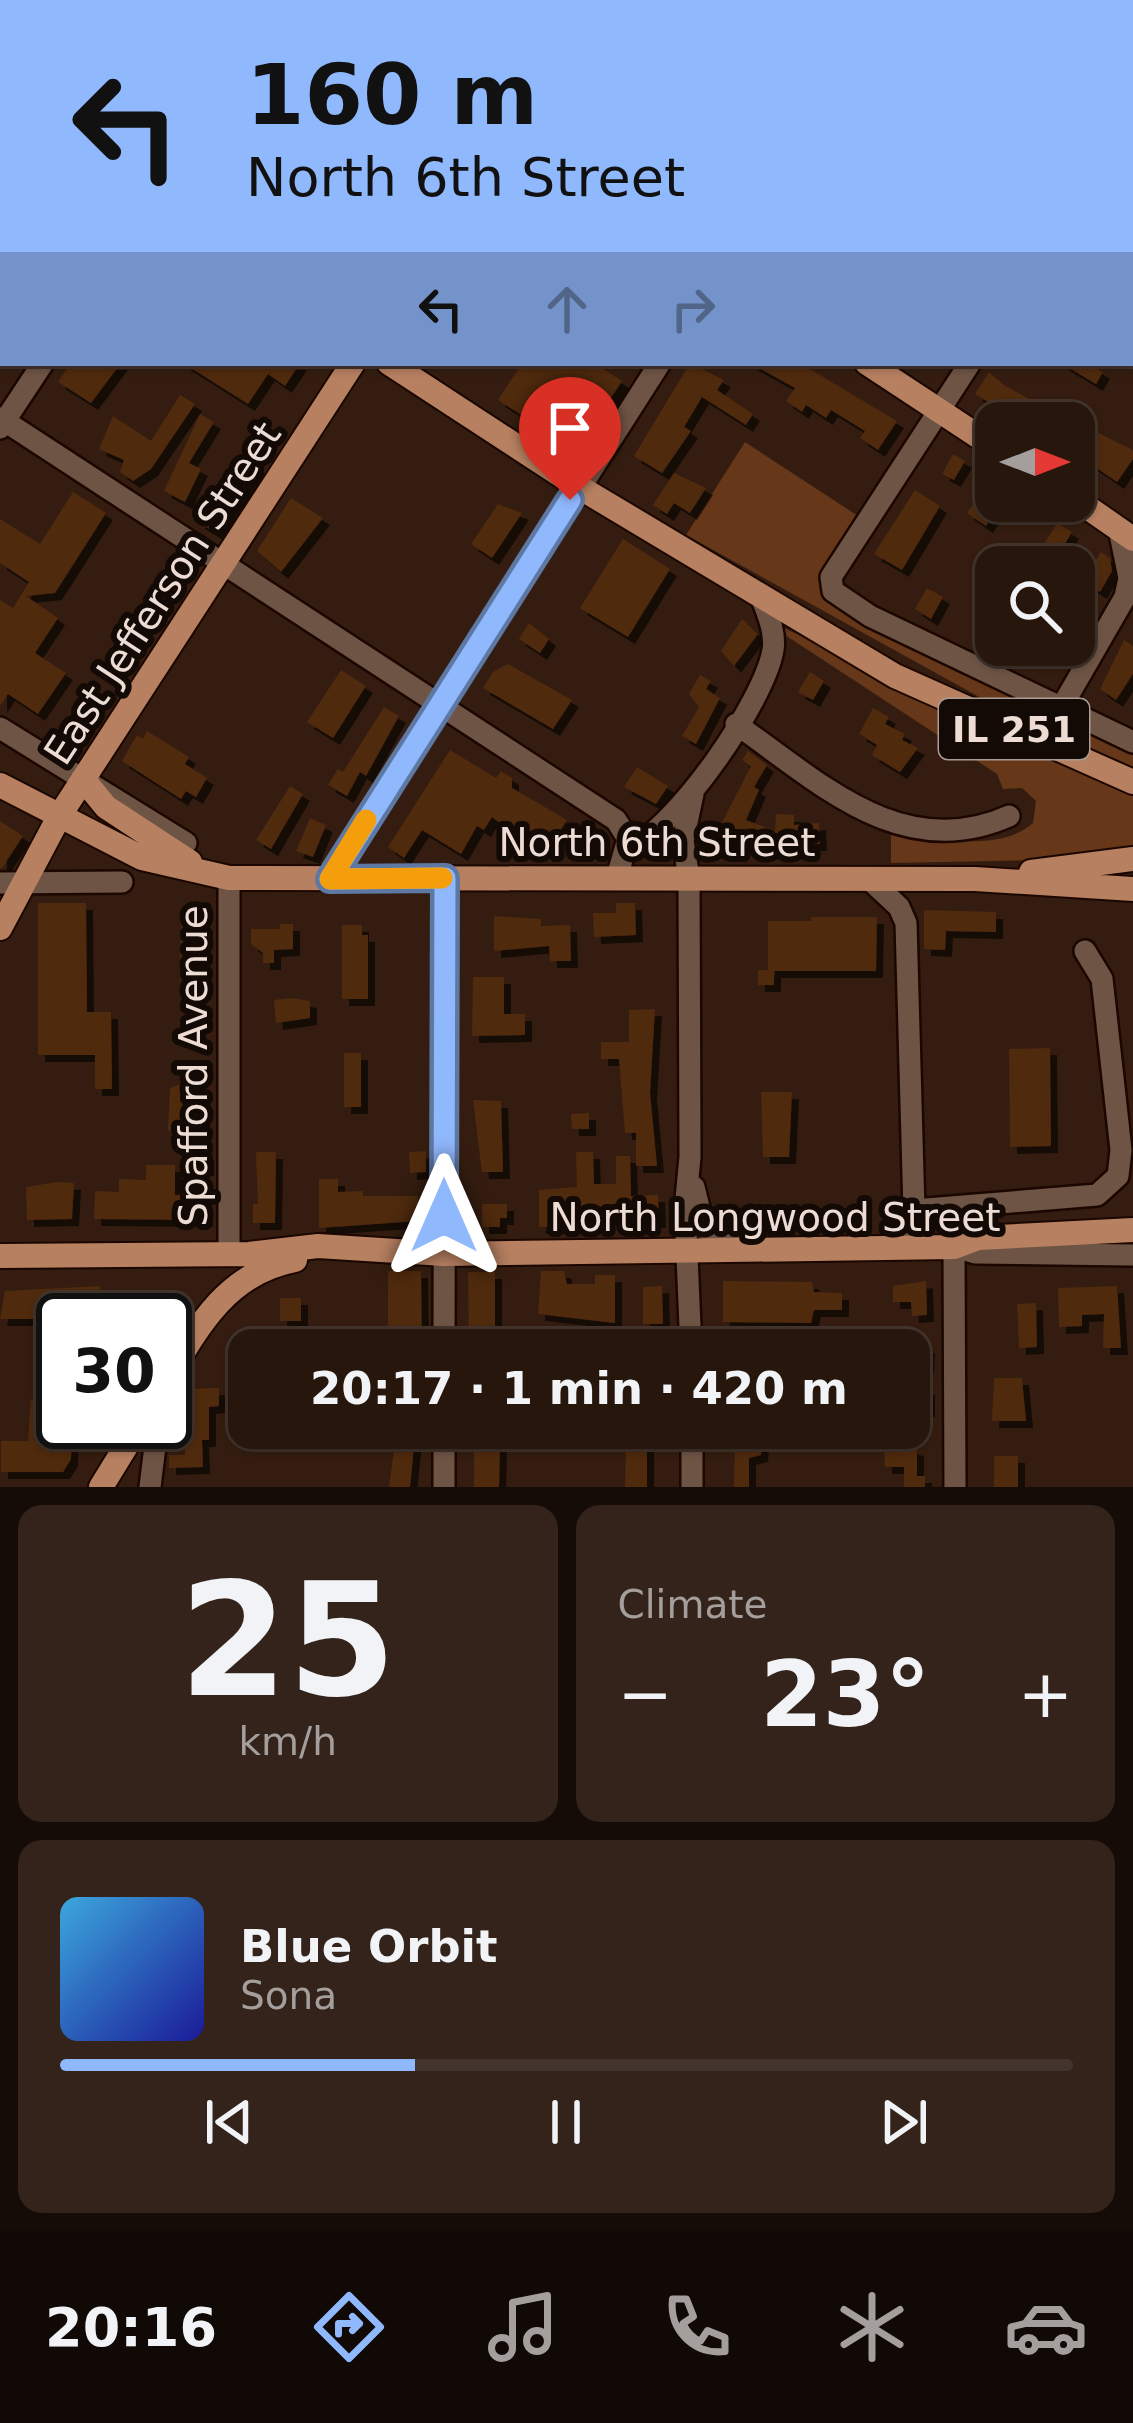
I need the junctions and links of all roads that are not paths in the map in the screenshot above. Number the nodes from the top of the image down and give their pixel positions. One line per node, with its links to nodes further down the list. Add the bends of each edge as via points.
1 (41, 366): 8 (street)
2 (351, 366): 13 (main road, East Jefferson Street)
3 (394, 366): 10 (main road, IL 251)
4 (658, 366): 10 (street)
5 (872, 366): 7 (main road)
6 (968, 366): 7 (street)
7 (939, 411): 9 (main road); 16 (street, via 831,577 833,591)
8 (2, 422): 13 (street)
9 (975, 434)
10 (579, 487): 14 (main road, IL 251); 15 (street)
11 (1095, 511): 12 (main road)
12 (1128, 532): 16 (street, via 1125,597)
13 (226, 565): 15 (street); 20 (main road, East Jefferson Street)
14 (761, 596): 17 (street, via 774,646); 21 (main road, IL 251, via 896,676)
15 (438, 704): 27 (street, via 616,820); 34 (street)
16 (1061, 708): 19 (street)
17 (736, 724): 23 (street); 25 (street, via 864,813 906,830 955,832)
18 (0, 728): 20 (street)
19 (1133, 742)
20 (83, 779): 24 (main road, East Jefferson Street); 26 (street); 29 (main road, via 120,818)
21 (1133, 782)
22 (0, 785): 24 (main road, North 6th Street)
23 (693, 794): 27 (street); 32 (street, via 683,841)
24 (60, 815): 29 (main road, North 6th Street, via 142,858); 37 (main road, East Jefferson Street)
25 (1009, 816)
26 (186, 843)
27 (628, 849): 30 (street)
28 (1133, 859): 35 (main road)
29 (221, 877): 34 (main road, North 6th Street); 49 (street, Spafford Avenue)
30 (617, 877): 31 (main road, North 6th Street); 32 (main road, North 6th Street)
31 (445, 878): 34 (main road, North 6th Street); 50 (street)
32 (689, 878): 33 (main road, North 6th Street); 41 (street)
33 (868, 878): 35 (main road, North 6th Street); 42 (street, via 899,907 910,964)
34 (330, 879)
35 (975, 879): 38 (main road)
36 (122, 882): 37 (street)
37 (11, 883): 39 (main road, East Jefferson Street)
38 (1133, 889)
39 (0, 928)
40 (1085, 951): 42 (street, via 1102,980 1118,1176 1097,1195)
41 (690, 1156): 46 (street); 47 (street, via 704,1228)
42 (914, 1210): 44 (street)
43 (1133, 1230): 45 (main road, via 978,1238)
44 (915, 1247): 45 (main road, North Longwood Street); 47 (main road, North Longwood Street)
45 (954, 1247): 51 (street, North Longwood Street); 64 (street)
46 (691, 1251): 47 (main road, North Longwood Street); 50 (main road, North Longwood Street); 54 (street)
47 (755, 1251)
48 (417, 1252): 49 (main road, North Longwood Street, via 318,1246); 50 (main road, North Longwood Street); 55 (main road, North Longwood Street, via 285,1262 230,1288)
49 (229, 1253): 52 (main road, North Longwood Street)
50 (444, 1254): 53 (street)
51 (1133, 1255)
52 (0, 1256)
53 (444, 1329)
54 (692, 1329)
55 (192, 1338)
56 (124, 1449): 60 (main road)
57 (155, 1449): 61 (street)
58 (444, 1449): 62 (street)
59 (692, 1449): 63 (street)
60 (101, 1487)
61 (150, 1487)
62 (444, 1487)
63 (692, 1487)
64 (955, 1487)

